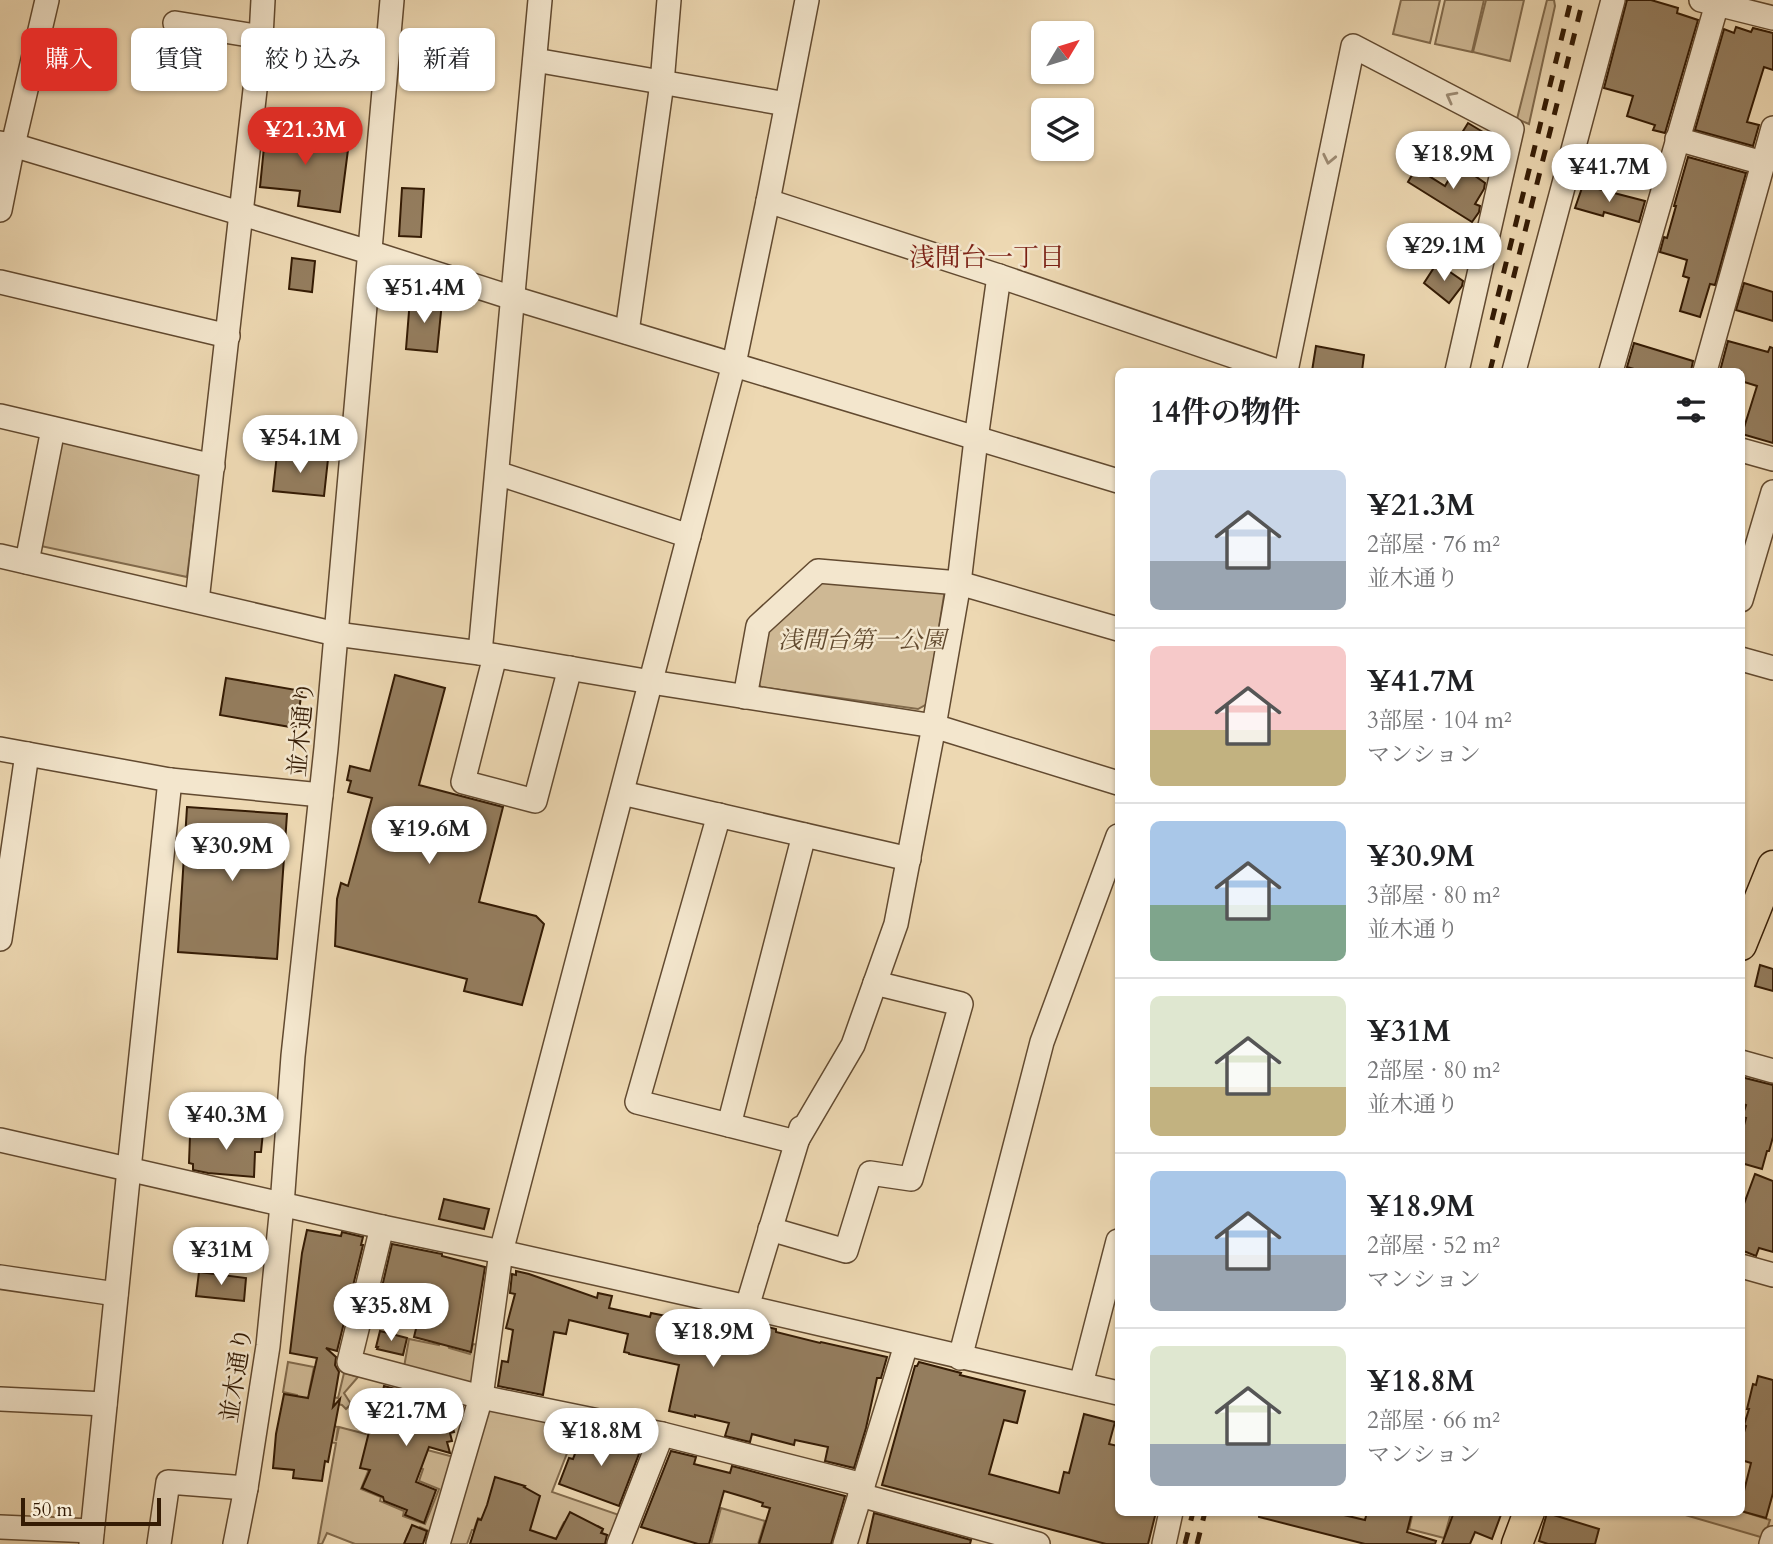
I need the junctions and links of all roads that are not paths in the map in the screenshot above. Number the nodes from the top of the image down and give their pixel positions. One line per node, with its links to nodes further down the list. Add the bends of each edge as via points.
1 (47, 0): 19 (street)
2 (263, 0): 11 (street)
3 (392, 0): 24 (street, 並木通り)
4 (540, 0): 13 (street)
5 (669, 0): 14 (street)
6 (807, 0): 16 (street)
7 (1613, 0): 34 (street)
8 (1709, 2): 9 (street); 18 (street)
9 (1773, 18)
10 (175, 23): 12 (street)
11 (261, 28)
12 (241, 34)
13 (535, 60): 14 (street); 27 (street)
14 (662, 83): 16 (street); 28 (street)
15 (255, 91): 23 (street)
16 (786, 104): 21 (street)
17 (1773, 128): 20 (street)
18 (1677, 139): 20 (street); 35 (street)
19 (6, 144): 22 (street); 23 (street)
20 (1763, 163): 36 (street)
21 (768, 201): 25 (street); 30 (street)
22 (0, 210)
23 (242, 215): 24 (street); 29 (street)
24 (369, 252): 27 (street); 54 (street, 並木通り)
25 (999, 276): 31 (street); 39 (street)
26 (0, 282): 29 (street)
27 (513, 298): 28 (street); 43 (street)
28 (627, 332): 30 (street)
29 (228, 336): 42 (street)
30 (734, 364): 39 (street); 46 (street)
31 (1269, 368)
32 (1287, 368): 33 (street, one-way to 32, via 1512,129 1353,46)
33 (1458, 368)
34 (1515, 368)
35 (1612, 368)
36 (1706, 368)
37 (0, 416): 38 (street)
38 (52, 429): 42 (street); 49 (street)
39 (976, 439): 44 (street); 51 (street)
40 (1745, 451): 41 (street)
41 (1773, 459)
42 (213, 466): 52 (street)
43 (496, 473): 46 (street); 55 (street)
44 (1115, 480)
45 (1773, 492): 48 (street)
46 (689, 536): 59 (street)
47 (0, 556): 49 (street)
48 (1748, 556): 50 (street)
49 (27, 562): 52 (street)
50 (1745, 575)
51 (958, 583): 53 (street); 60 (street, via 818,571 758,626); 61 (street)
52 (197, 601): 54 (street)
53 (1115, 628)
54 (336, 634): 55 (street); 67 (street, 並木通り)
55 (488, 654): 58 (street); 58 (street, via 463,782 536,800)
56 (1745, 660): 57 (street)
57 (1773, 667)
58 (570, 668): 59 (street)
59 (651, 682): 60 (street); 66 (street)
60 (745, 697): 61 (street)
61 (934, 726): 65 (street); 71 (street)
62 (0, 750): 63 (street)
63 (27, 754): 64 (street); 74 (street)
64 (170, 780): 67 (street); 81 (street)
65 (1115, 782)
66 (622, 793): 68 (street); 85 (street)
67 (321, 795): 82 (street, 並木通り)
68 (719, 815): 69 (street); 78 (street, via 637,1102)
69 (804, 835): 71 (street); 78 (street)
70 (1115, 844): 93 (street, via 1042,1042)
71 (909, 859): 75 (street, via 896,924)
72 (1773, 866): 73 (main road)
73 (1745, 935)
74 (0, 939)
75 (875, 983): 80 (street, via 817,1081); 84 (street, via 961,1004 911,1180 870,1173 846,1251)
76 (1745, 1063): 77 (street)
77 (1773, 1071)
78 (729, 1125): 80 (street)
79 (0, 1140): 81 (street)
80 (796, 1142): 84 (street)
81 (129, 1169): 82 (street); 90 (street)
82 (282, 1205): 83 (street); 100 (street, 並木通り, via 268,1346)
83 (382, 1227): 85 (street); 96 (street, via 349,1362)
84 (770, 1229): 91 (street)
85 (501, 1252): 91 (street); 96 (street)
86 (1115, 1253): 94 (street)
87 (1745, 1267): 88 (street)
88 (1773, 1275)
89 (0, 1277): 90 (street)
90 (116, 1294): 98 (street)
91 (747, 1307): 92 (street)
92 (906, 1345): 93 (street); 101 (street)
93 (960, 1358): 94 (street)
94 (1081, 1384): 95 (street)
95 (1115, 1392)
96 (481, 1397): 99 (street); 110 (street)
97 (0, 1399): 98 (street)
98 (105, 1404): 105 (street)
99 (662, 1434): 101 (street); 107 (street)
100 (246, 1488): 108 (street, via 168,1482); 109 (street, 並木通り)
101 (861, 1490): 111 (street); 112 (street)
102 (1170, 1516): 113 (street)
103 (1528, 1516): 114 (main road)
104 (0, 1527): 105 (street)
105 (92, 1538)
106 (1773, 1538): 115 (street)
107 (621, 1543)
108 (159, 1544)
109 (235, 1544)
110 (438, 1544)
111 (845, 1544)
112 (1038, 1544)
113 (1164, 1544)
114 (1517, 1544)
115 (1771, 1544)

